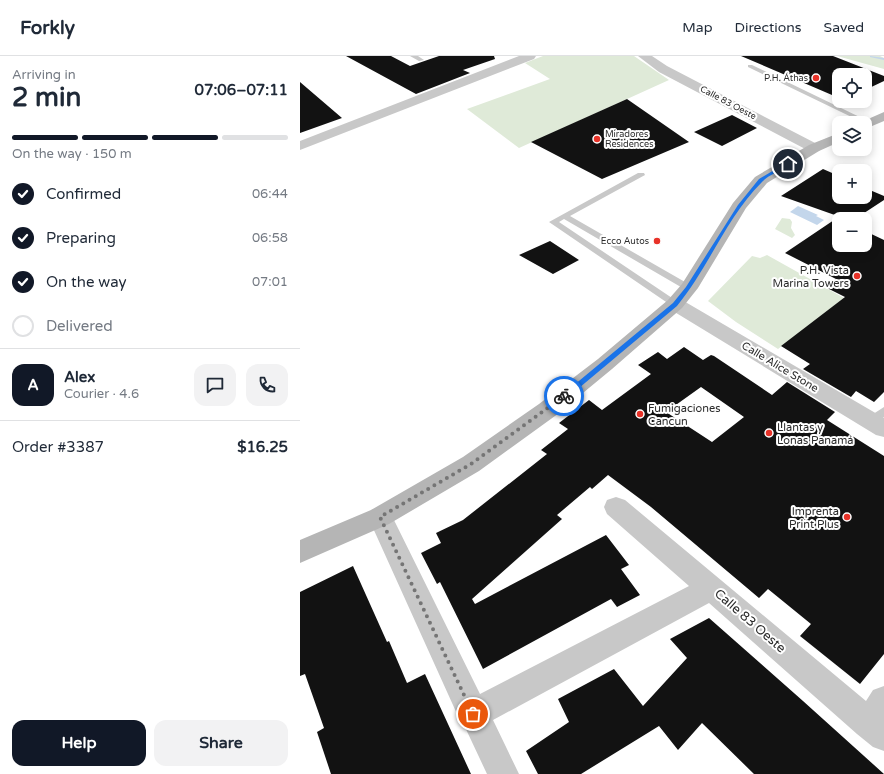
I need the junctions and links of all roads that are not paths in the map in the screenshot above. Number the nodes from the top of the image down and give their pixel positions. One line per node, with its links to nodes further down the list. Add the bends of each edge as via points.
1 (413, 56): 4 (lane)
2 (530, 56): 10 (street)
3 (644, 56): 11 (street, Calle 83 Oeste, via 663,69)
4 (421, 60)
5 (750, 66): 6 (lane)
6 (851, 116)
7 (884, 116): 8 (main road)
8 (872, 122)
9 (832, 140): 11 (main road)
10 (300, 146)
11 (814, 148): 14 (main road, via 761,180 739,206)
12 (641, 175): 13 (lane)
13 (564, 216): 14 (lane); 14 (lane, via 553,222)
14 (682, 296): 15 (street, Calle Alice Stone); 17 (main road, via 605,364 547,410 471,464)
15 (880, 421)
16 (616, 506): 19 (street, Calle 83 Oeste)
17 (380, 517): 18 (main road); 20 (street)
18 (300, 552)
19 (711, 588): 20 (street); 21 (street, Calle 83 Oeste)
20 (473, 714): 22 (street)
21 (879, 720)
22 (503, 774)

